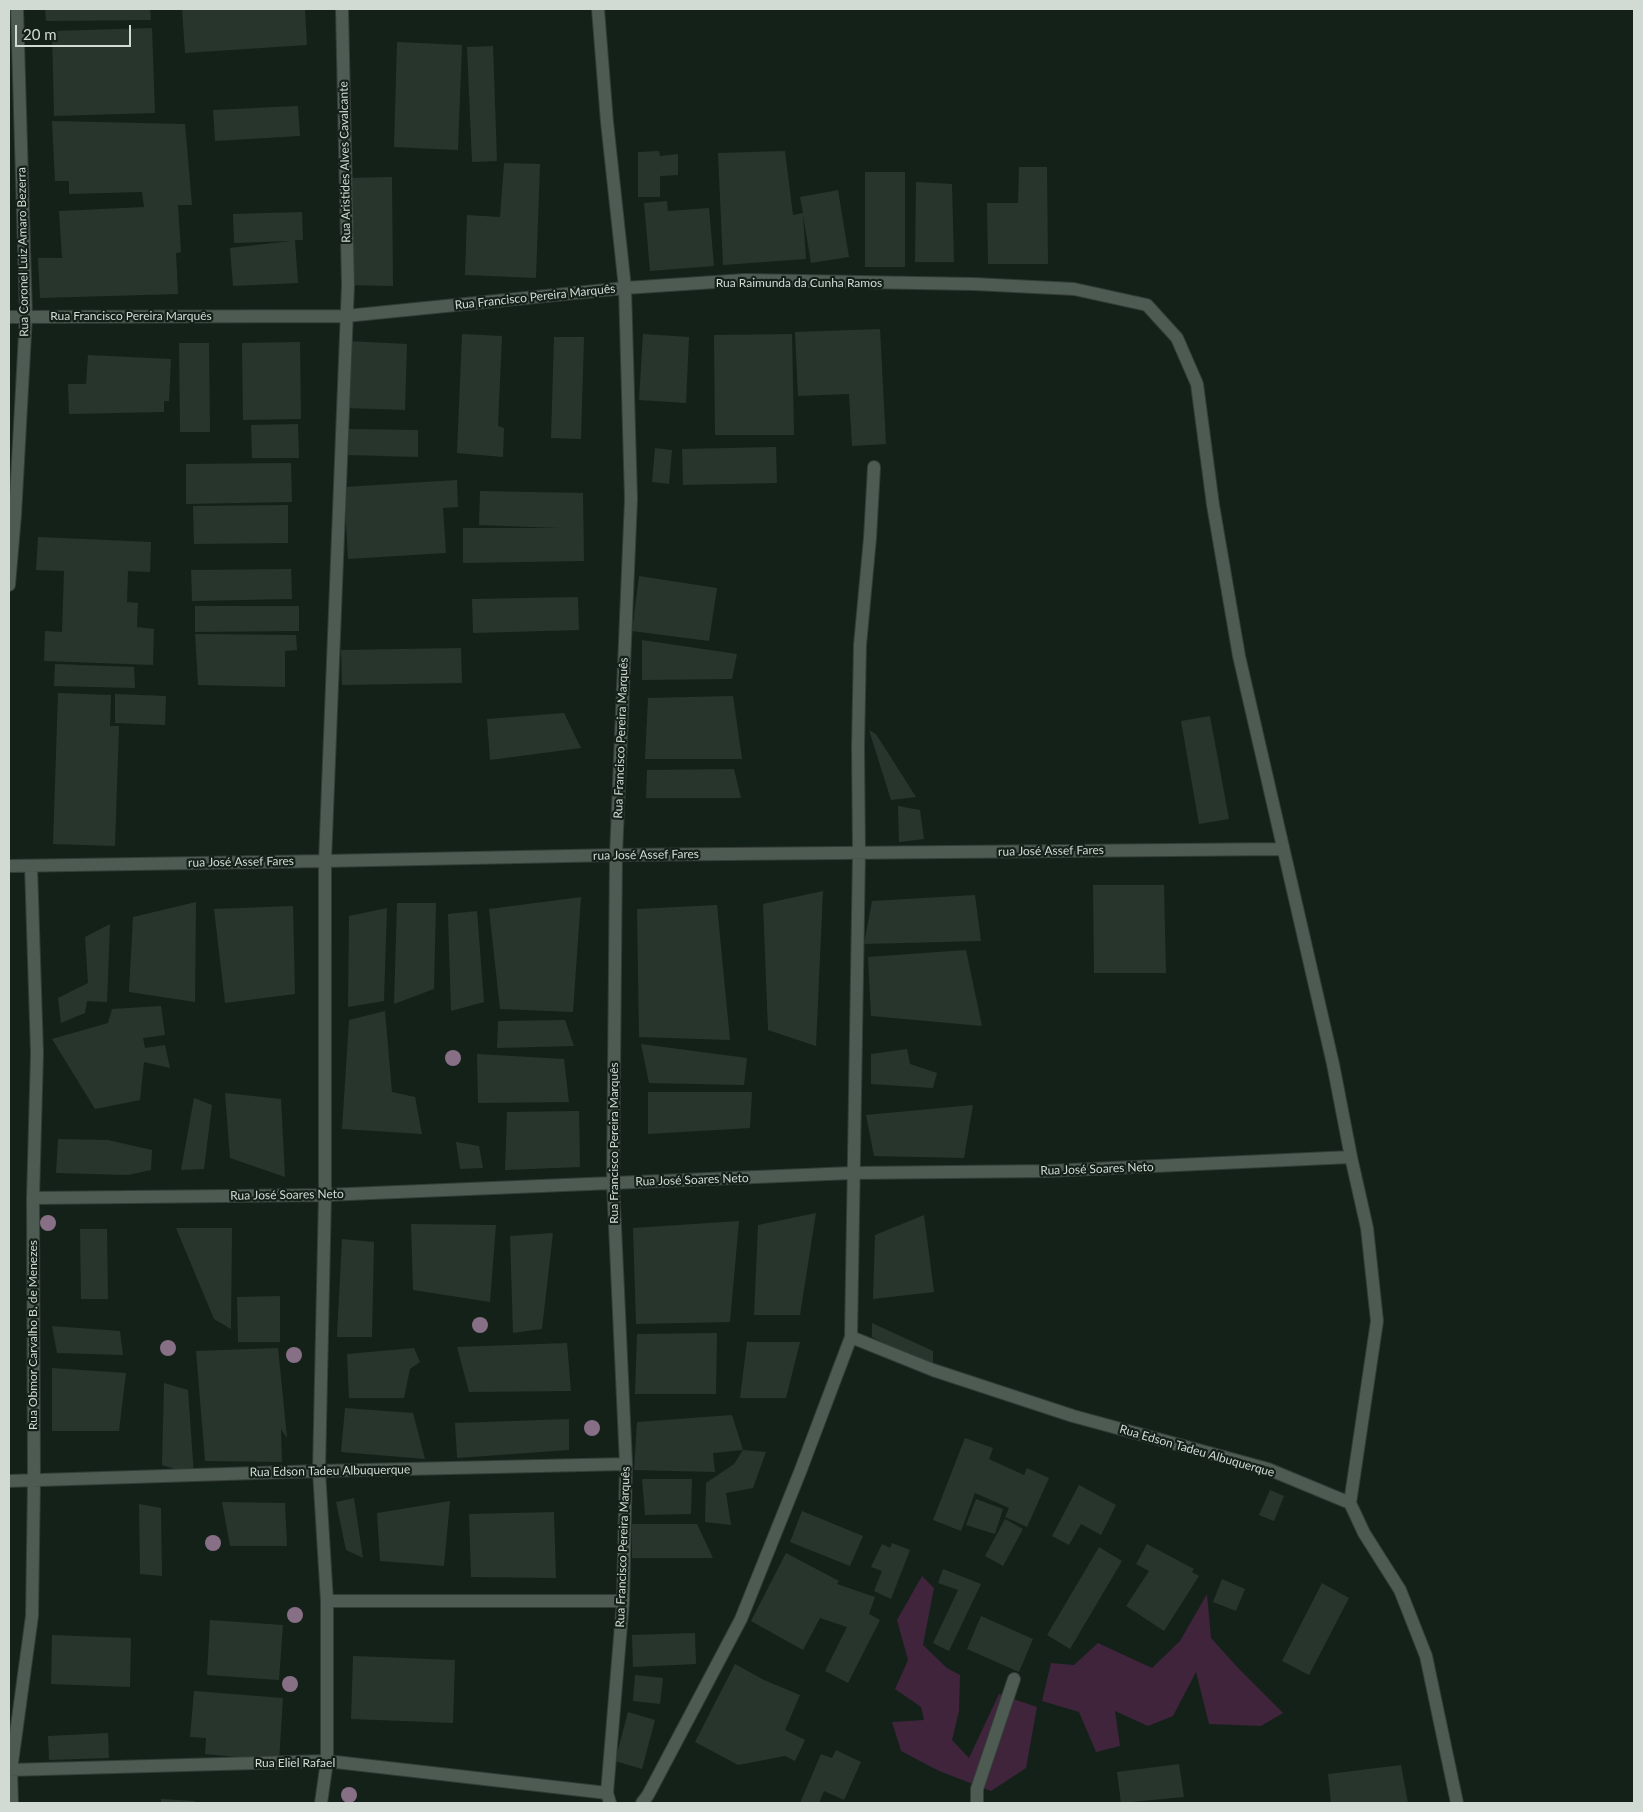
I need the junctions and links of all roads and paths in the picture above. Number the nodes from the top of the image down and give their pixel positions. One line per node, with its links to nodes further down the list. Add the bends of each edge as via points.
1 (17, 9): 5 (street, Rua Coronel Luiz Amaro Bezerra)
2 (342, 9): 6 (street, Rua Aristides Alves Cavalcante)
3 (598, 9): 4 (street)
4 (625, 288): 6 (street, Rua Francisco Pereira Marquês); 11 (street, Rua Raimunda da Cunha Ramos, via 745,280 974,284 1074,290 1147,305 1177,338 1198,384 1213,505 1239,656); 13 (street, Rua Francisco Pereira Marquês, via 631,499)
5 (26, 316): 6 (street, Rua Francisco Pereira Marquês); 7 (street, Rua Francisco Pereira Marquês); 9 (street, Rua Coronel Luiz Amaro Bezerra)
6 (346, 316): 14 (street, Rua Aristides Alves Cavalcante)
7 (9, 317)
8 (874, 467): 12 (street, via 860,646)
9 (12, 515): 10 (street, Rua Coronel Luiz Amaro Bezerra)
10 (9, 585)
11 (1284, 848): 12 (street, rua José Assef Fares); 17 (street, Rua Raimunda da Cunha Ramos)
12 (858, 853): 13 (street, rua José Assef Fares); 18 (street)
13 (616, 854): 14 (street, rua José Assef Fares); 19 (street, Rua Francisco Pereira Marquês)
14 (325, 861): 16 (street, rua José Assef Fares); 20 (street, Rua Aristides Alves Cavalcante)
15 (9, 866): 16 (street, rua José Assef Fares)
16 (31, 866): 21 (street, Rua Obmor Carvalho B. de Menezes, via 37,1053)
17 (1351, 1157): 18 (street, Rua José Soares Neto, via 1048,1171); 27 (street, Rua Raimunda da Cunha Ramos, via 1368,1228 1377,1321)
18 (852, 1173): 19 (street, Rua José Soares Neto); 22 (street)
19 (612, 1183): 20 (street, Rua José Soares Neto); 23 (street, Rua Francisco Pereira Marquês)
20 (325, 1195): 21 (street, Rua José Soares Neto); 24 (street, Rua Aristides Alves Cavalcante)
21 (33, 1198): 25 (street, Rua Obmor Carvalho B. de Menezes)
22 (851, 1337): 27 (street, Rua Edson Tadeu Albuquerque, via 933,1370 1073,1416 1268,1469); 36 (street, via 740,1619)
23 (626, 1464): 24 (street, Rua Edson Tadeu Albuquerque); 29 (street, Rua Francisco Pereira Marquês)
24 (319, 1471): 25 (street, Rua Edson Tadeu Albuquerque); 28 (street, Rua Aristides Alves Cavalcante)
25 (34, 1480): 26 (street, Rua Edson Tadeu Albuquerque); 32 (street, Rua Obmor Carvalho B. de Menezes, via 32,1616)
26 (9, 1481)
27 (1350, 1503): 38 (street, via 1364,1533 1400,1590 1426,1656)
28 (327, 1601): 29 (street); 31 (street, Rua Aristides Alves Cavalcante)
29 (623, 1601): 33 (street, Rua Francisco Pereira Marquês)
30 (1014, 1679): 37 (street, via 976,1789)
31 (327, 1762): 32 (street, Rua Eliel Rafael); 33 (street, Rua Eliel Rafael); 35 (street, Rua Aristides Alves Cavalcante)
32 (10, 1770): 34 (street, Rua Obmor Carvalho B. de Menezes)
33 (608, 1798)
34 (12, 1803)
35 (321, 1803)
36 (642, 1803)
37 (977, 1803)
38 (1457, 1803)

